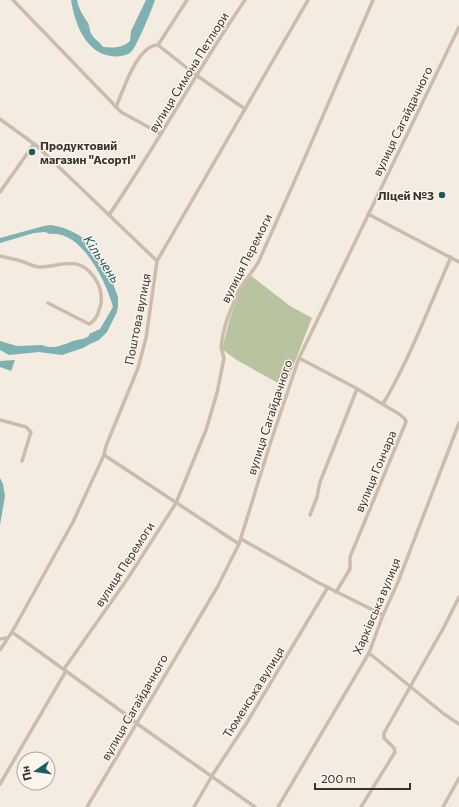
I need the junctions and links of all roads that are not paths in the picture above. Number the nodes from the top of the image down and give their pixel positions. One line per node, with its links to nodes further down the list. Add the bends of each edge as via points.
1 (13, 0): 9 (street)
2 (187, 0): 7 (street)
3 (245, 0): 8 (street, вулиця Симона Петлюри)
4 (308, 0): 10 (street, Поштова вулиця)
5 (373, 0): 29 (street, вулиця Перемоги, via 258,263 239,290 227,319 221,347 224,358 206,430)
6 (459, 27): 15 (street, вулиця Сагайдачного)
7 (158, 45): 8 (street); 9 (street, via 149,48 137,61)
8 (196, 75): 10 (street); 12 (street, вулиця Симона Петлюри)
9 (116, 107): 12 (street)
10 (244, 108): 19 (street, Поштова вулиця)
11 (0, 119): 13 (street)
12 (161, 134): 16 (street, вулиця Симона Петлюри)
13 (34, 144): 14 (street); 16 (street)
14 (0, 192)
15 (368, 214): 18 (street); 22 (street, вулиця Сагайдачного)
16 (109, 215): 19 (street)
17 (0, 256): 21 (street, via 38,267 77,264 86,269 98,283 101,300 99,310 90,324)
18 (451, 258): 20 (street); 24 (street)
19 (157, 261): 27 (street, Поштова вулиця, via 146,338 138,368)
20 (459, 262)
21 (48, 303)
22 (299, 358): 23 (street); 31 (street, вулиця Сагайдачного)
23 (357, 389): 24 (street); 30 (street, via 320,482)
24 (383, 404): 34 (street, вулиця Гончара, via 402,416 406,422 350,557 350,569)
25 (0, 420): 28 (street, via 26,427 31,432)
26 (459, 423): 36 (street, Харківська вулиця, via 398,582)
27 (104, 455): 29 (street); 37 (street, Поштова вулиця, via 73,522)
28 (22, 460)
29 (176, 503): 32 (street); 42 (street, вулиця Перемоги)
30 (310, 515)
31 (241, 539): 32 (street, вулиця Сагайдачного); 33 (street)
32 (239, 544): 44 (street, вулиця Сагайдачного, via 218,586)
33 (328, 587): 34 (street); 46 (street, Тюменська вулиця)
34 (336, 592): 36 (street)
35 (459, 597): 43 (street)
36 (382, 615): 41 (street, Харківська вулиця)
37 (12, 632): 38 (street, Поштова вулиця); 42 (street)
38 (7, 638): 39 (street); 40 (street, Поштова вулиця)
39 (0, 639)
40 (0, 650)
41 (369, 653): 43 (street); 52 (street, Харківська вулиця)
42 (65, 670): 44 (street); 48 (street, вулиця Перемоги)
43 (411, 687): 45 (street); 53 (street, via 384,733 384,738 395,752)
44 (136, 723): 46 (street); 49 (street, вулиця Сагайдачного)
45 (459, 724)
46 (212, 777): 50 (street, Тюменська вулиця); 51 (street)
47 (459, 778): 54 (street)
48 (0, 784)
49 (87, 807)
50 (194, 807)
51 (255, 807)
52 (278, 807)
53 (361, 807)
54 (443, 807)

